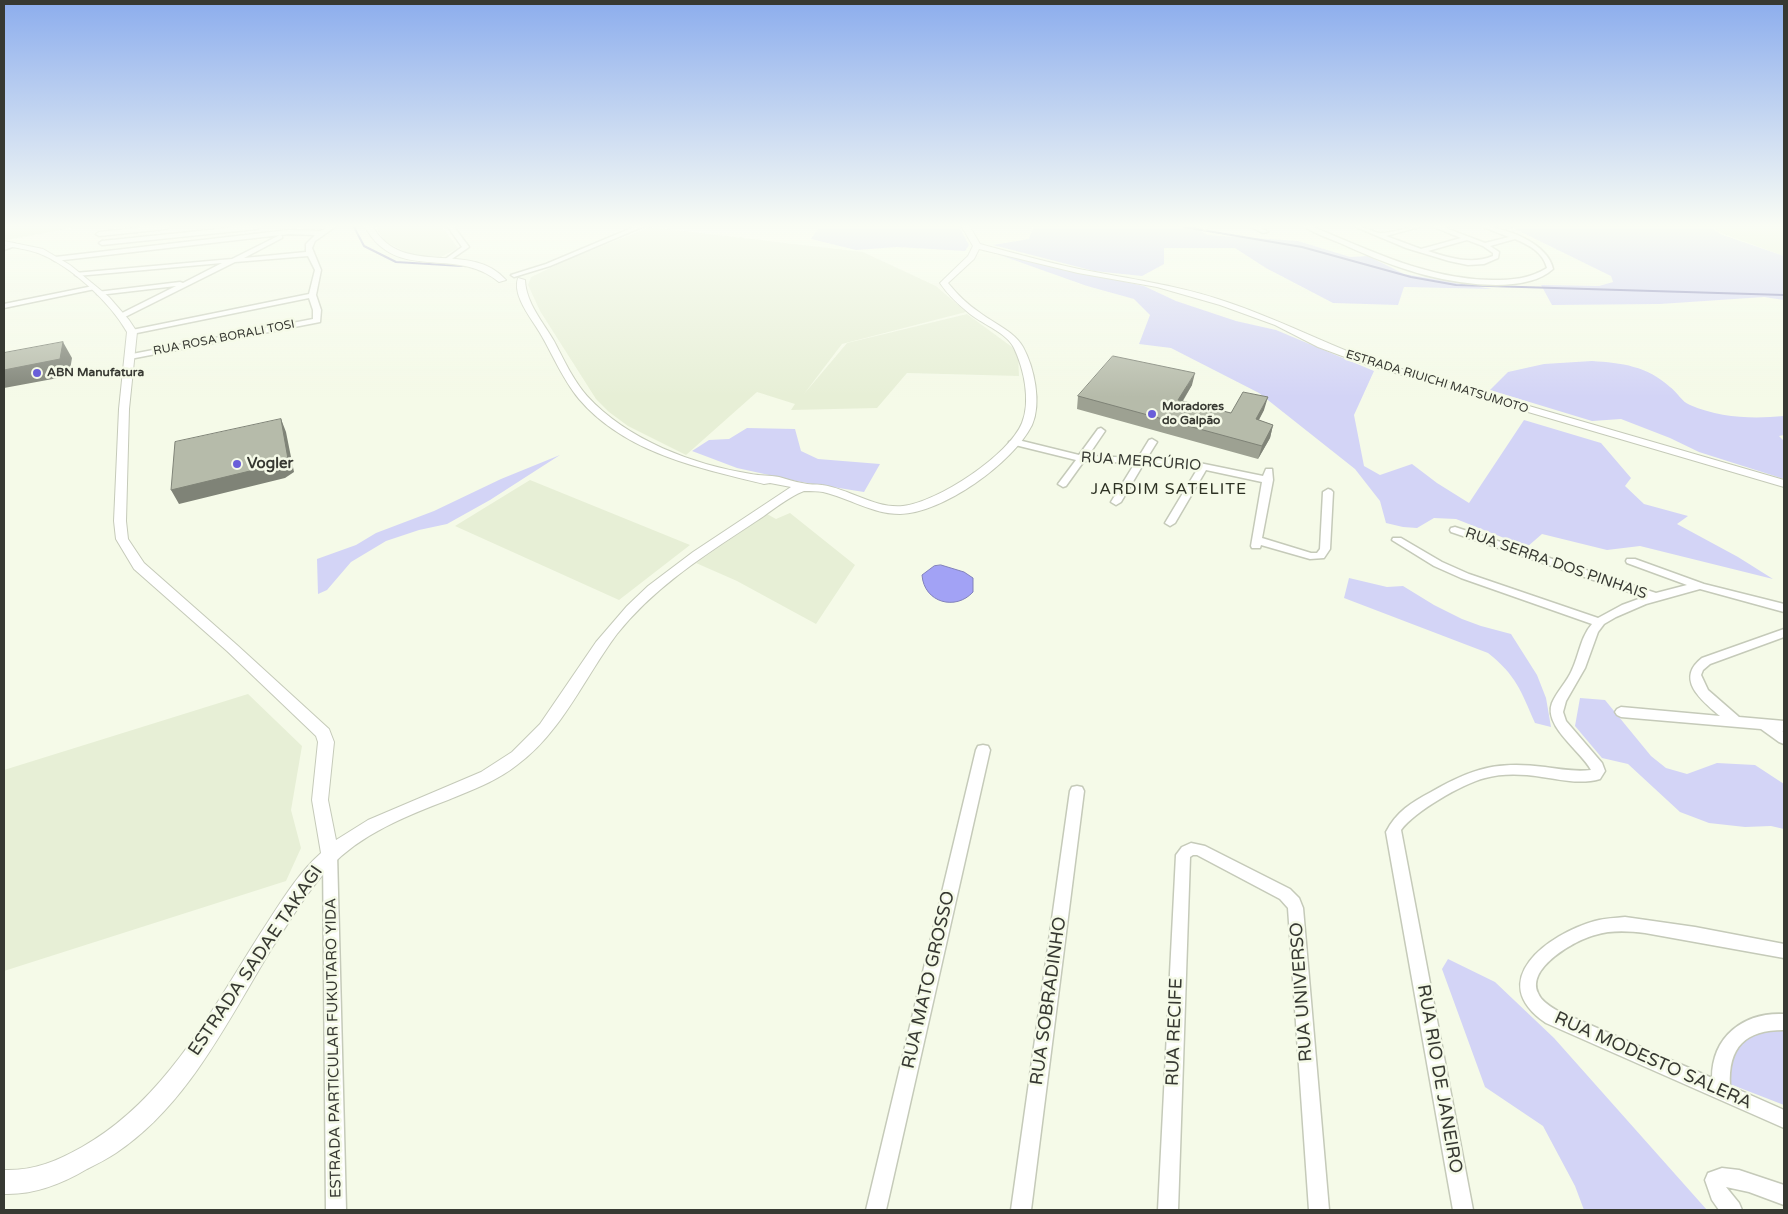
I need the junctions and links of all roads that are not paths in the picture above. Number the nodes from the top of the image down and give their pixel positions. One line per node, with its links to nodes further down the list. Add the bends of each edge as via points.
1 (88, 284): 8 (street)
2 (179, 284): 8 (street)
3 (186, 284): 11 (street)
4 (315, 284): 9 (street)
5 (513, 284): 22 (street, via 525,296 578,389 603,417 622,430 683,459)
6 (945, 284): 15 (street, via 958,299 1020,347 1031,409 1026,426)
7 (1150, 284): 21 (street, ESTRADA RIUICHI MATSUMOTO, via 1261,316 1364,361)
8 (96, 290): 10 (street); 11 (street)
9 (312, 295): 12 (street); 13 (street, RUA ROSA BORALI TOSI, via 317,320)
10 (4, 306)
11 (123, 316): 12 (street)
12 (132, 332): 13 (street, ESTRADA PARTICULAR FUKUTARO YIDA)
13 (130, 357): 41 (street, ESTRADA PARTICULAR FUKUTARO YIDA, via 124,409 122,539 139,566 323,733 326,742 320,800)
14 (1101, 431): 17 (street)
15 (1014, 442): 17 (street, RUA MERCÚRIO); 22 (street, via 963,485 932,503 914,508 894,510 828,490)
16 (1152, 442): 18 (street)
17 (1081, 458): 18 (street, RUA MERCÚRIO); 20 (street)
18 (1140, 461): 19 (street, RUA MERCÚRIO, via 1176,461); 24 (street)
19 (1204, 466): 23 (street, RUA MERCÚRIO, via 1268,476 1256,544 1310,556 1320,556 1325,550); 25 (street)
20 (1063, 484)
21 (1784, 484)
22 (798, 489): 41 (street, ESTRADA SADAE TAKAGI, via 708,548 635,607 614,629 554,715 519,755 472,783 382,821)
23 (1328, 492)
24 (1116, 502)
25 (1170, 523)
26 (1455, 530): 30 (street, RUA SERRA DOS PINHAIS)
27 (1396, 540): 32 (street, via 1465,576)
28 (1631, 561): 29 (street)
29 (1700, 586): 30 (street); 31 (street)
30 (1656, 597): 32 (street, via 1614,612)
31 (1784, 608)
32 (1598, 622): 54 (street, RUA RIO DE JANEIRO, via 1575,677 1556,710 1561,724 1597,767 1597,773 1579,776 1522,769 1482,772 1426,801 1397,823 1393,832)
33 (1784, 633): 35 (street, via 1706,661 1694,670 1700,689)
34 (1621, 712): 35 (street)
35 (1736, 722): 36 (street)
36 (1765, 725): 37 (street); 38 (street)
37 (1784, 726)
38 (1784, 739)
39 (983, 750): 50 (street, RUA MATO GROSSO)
40 (1077, 791): 51 (street, RUA SOBRADINHO)
41 (330, 853): 47 (street, ESTRADA SADAE TAKAGI, via 290,904 177,1080 148,1113 84,1161 46,1178); 49 (street, ESTRADA PARTICULAR FUKUTARO YIDA)
42 (1184, 855): 52 (street, RUA RECIFE); 53 (street, RUA UNIVERSO, via 1193,848 1200,850 1285,894 1297,908)
43 (1784, 951): 45 (street, RUA MODESTO SALERA, via 1680,931 1610,924 1577,934 1560,944 1538,960 1530,974 1531,1000 1552,1017)
44 (1784, 1022): 45 (street, via 1749,1027 1734,1037 1723,1056)
45 (1721, 1092): 46 (street, RUA MODESTO SALERA)
46 (1784, 1119)
47 (4, 1182)
48 (1784, 1196): 55 (street, via 1733,1177 1720,1177 1715,1180 1718,1194)
49 (336, 1210)
50 (876, 1210)
51 (1021, 1210)
52 (1168, 1210)
53 (1319, 1210)
54 (1463, 1210)
55 (1732, 1210)

